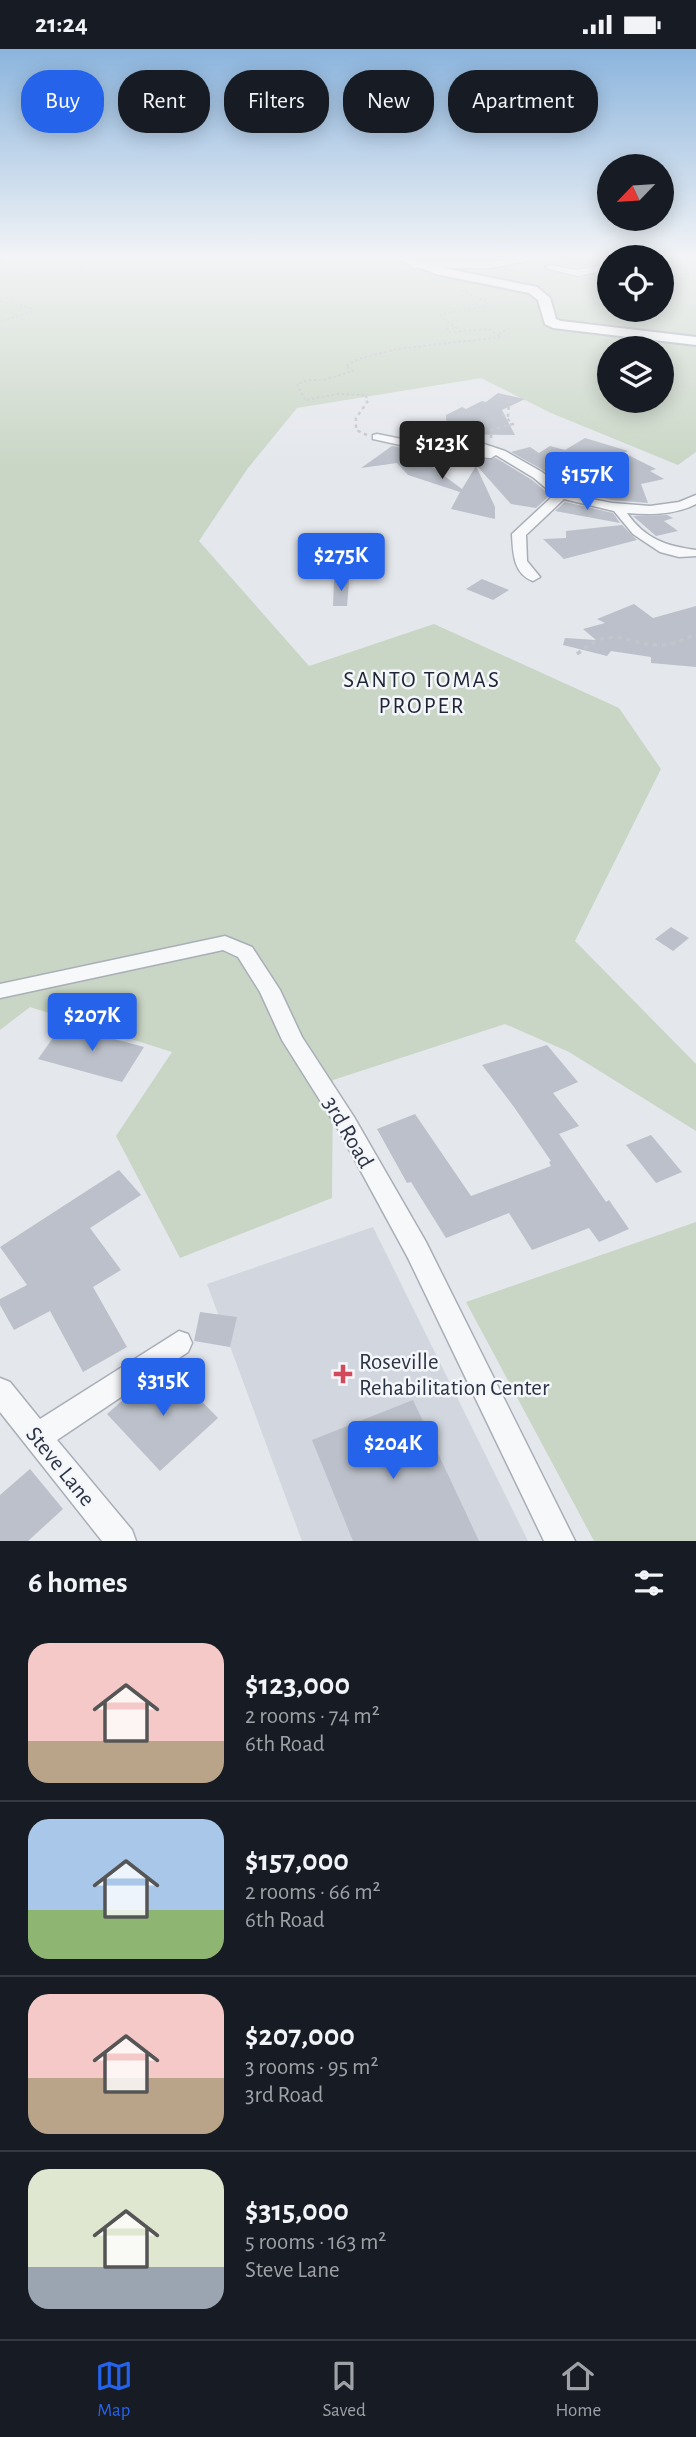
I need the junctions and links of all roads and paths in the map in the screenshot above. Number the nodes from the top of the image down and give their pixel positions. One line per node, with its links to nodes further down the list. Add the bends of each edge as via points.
1 (454, 326): 4 (path, via 457,328 447,329 488,329)
2 (563, 326): 5 (main road)
3 (509, 328): 4 (path)
4 (499, 334): 9 (path, via 381,353 351,362 346,366 353,371 297,384 305,400 366,395 368,402 356,412 354,424 356,430)
5 (696, 341)
6 (509, 401): 8 (path)
7 (501, 412): 8 (path)
8 (508, 417): 11 (path, via 511,426 491,430)
9 (377, 437): 11 (street, via 458,453)
10 (460, 439): 11 (street)
11 (499, 451): 12 (street)
12 (561, 495): 14 (street); 16 (street, via 519,534 520,561)
13 (696, 499): 14 (street, via 674,508)
14 (618, 508): 15 (street, via 625,521 655,544 672,552)
15 (693, 553)
16 (533, 577)
17 (696, 634): 18 (path, via 666,644 613,636 588,642)
18 (577, 654)
19 (0, 991): 24 (street, 3rd Road, via 225,943 245,952 417,1250)
20 (178, 1343): 22 (street)
21 (0, 1391): 22 (street, Steve Lane)
22 (37, 1437): 23 (street, Steve Lane)
23 (121, 1541)
24 (560, 1541)

